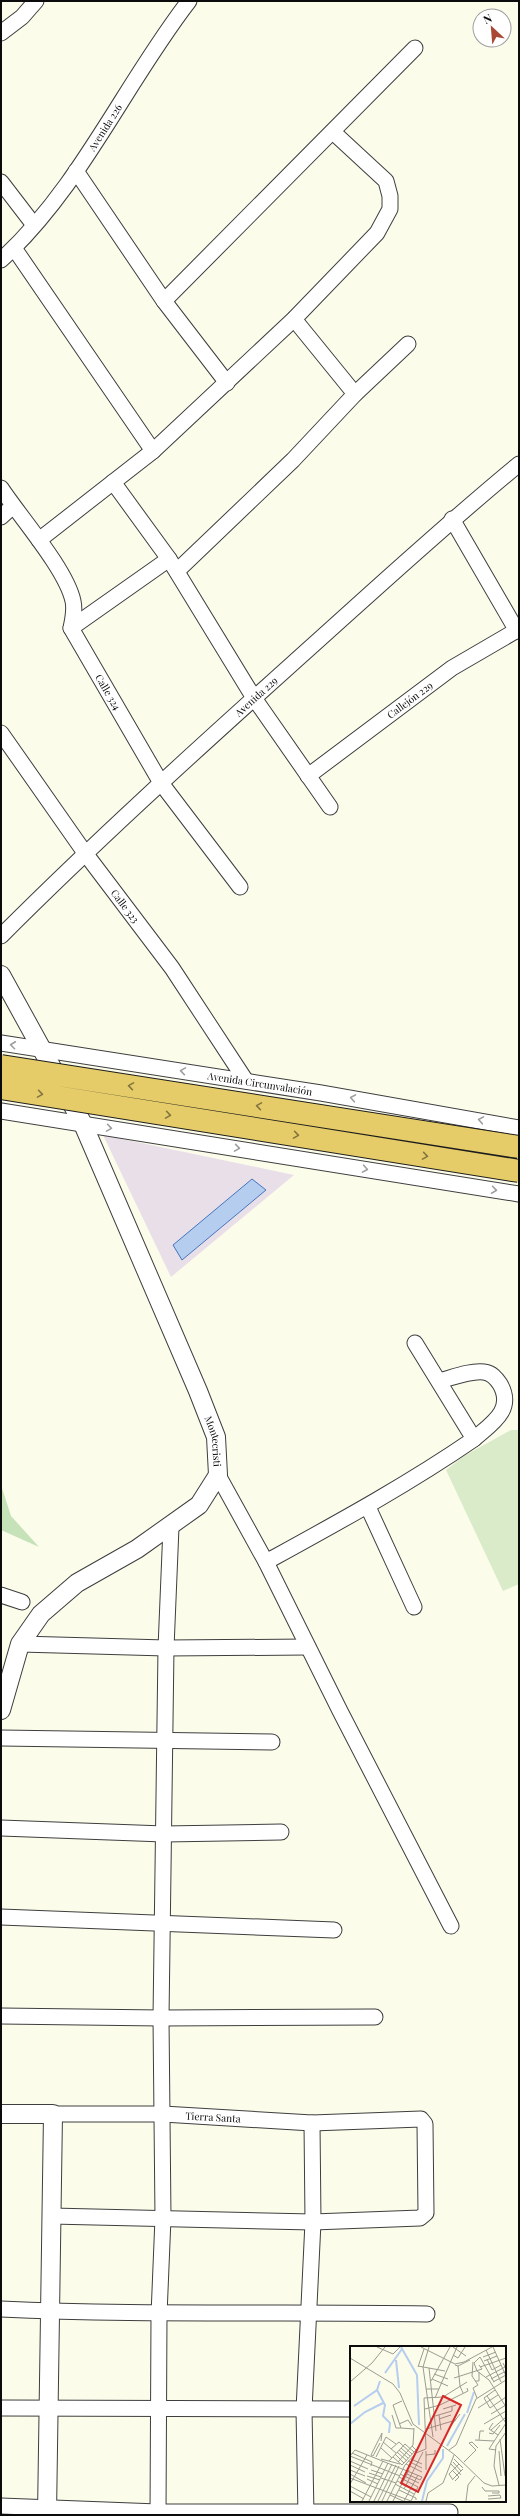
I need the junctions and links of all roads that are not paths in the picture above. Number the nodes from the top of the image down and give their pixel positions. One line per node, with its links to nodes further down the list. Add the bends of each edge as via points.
1 (36, 1): 3 (street, via 22,17)
2 (189, 1): 6 (street, Avenida 226)
3 (1, 33)
4 (415, 48): 5 (street)
5 (333, 132): 11 (street); 12 (street, via 386,181 390,209 377,233)
6 (76, 171): 8 (street, Avenida 226); 11 (street)
7 (1, 182): 8 (street)
8 (34, 225): 9 (street, Avenida 226)
9 (14, 248): 10 (street, Avenida 226); 16 (street)
10 (1, 260)
11 (164, 301): 14 (street)
12 (294, 319): 14 (street); 15 (street)
13 (408, 344): 15 (street)
14 (227, 383): 16 (street)
15 (355, 394): 24 (street, via 293,460)
16 (153, 451): 18 (street)
17 (519, 464): 22 (street, Avenida 229)
18 (113, 482): 23 (street); 24 (street)
19 (1, 488): 20 (street)
20 (13, 506): 21 (street); 23 (street)
21 (1, 517)
22 (452, 519): 26 (street); 27 (street, Avenida 229)
23 (39, 540): 25 (street, via 70,593 75,613)
24 (173, 565): 25 (street); 27 (street)
25 (71, 628): 30 (street, Calle 324)
26 (518, 630): 29 (street, Callejón 229, via 447,671)
27 (254, 698): 29 (street); 30 (street, Avenida 229)
28 (1, 733): 32 (street, Calle 323)
29 (308, 776): 31 (street)
30 (161, 783): 32 (street, Avenida 229); 33 (street, Calle 324)
31 (330, 807)
32 (85, 853): 34 (street, Avenida 229); 39 (street, Calle 323, via 172,968)
33 (240, 887)
34 (1, 936)
35 (1, 974): 37 (street, Montecristi)
36 (1, 1043): 37 (street, Avenida Circunvalación, one-way to 36)
37 (44, 1048): 39 (street, Avenida Circunvalación, one-way to 37); 42 (street, Montecristi)
38 (1, 1066): 44 (highway, one-way to 38, bridge)
39 (246, 1081): 43 (street, Avenida Circunvalación, one-way to 39)
40 (1, 1088): 45 (highway, one-way to 45, bridge)
41 (1, 1111): 42 (street)
42 (83, 1124): 46 (street, one-way to 46); 50 (street, Montecristi, via 216,1437)
43 (519, 1128)
44 (519, 1147)
45 (519, 1171)
46 (519, 1194)
47 (415, 1343): 48 (street)
48 (439, 1381): 49 (street); 49 (street, via 483,1371 493,1375 501,1385 504,1408 499,1418)
49 (474, 1439): 51 (street)
50 (218, 1475): 52 (street, Montecristi, via 199,1505); 53 (street)
51 (368, 1507): 53 (street); 56 (street)
52 (171, 1527): 57 (street, Montecristi, via 77,1583 41,1614); 59 (street)
53 (266, 1562): 58 (street)
54 (1, 1596): 55 (street)
55 (22, 1602)
56 (414, 1606)
57 (20, 1644): 59 (street); 60 (street, Montecristi)
58 (308, 1647): 59 (street); 69 (street)
59 (166, 1648): 62 (street)
60 (1, 1710)
61 (1, 1738): 62 (street)
62 (166, 1739): 63 (street); 66 (street)
63 (272, 1742)
64 (1, 1828): 66 (street)
65 (281, 1832): 66 (street)
66 (164, 1834): 68 (street)
67 (1, 1917): 68 (street)
68 (163, 1922): 70 (street); 73 (street)
69 (451, 1926)
70 (334, 1930)
71 (1, 2016): 73 (street)
72 (375, 2017): 73 (street)
73 (161, 2018): 76 (street)
74 (1, 2114): 75 (street, Tierra Santa)
75 (53, 2114): 76 (street, Tierra Santa); 78 (street)
76 (163, 2114): 77 (street, Tierra Santa); 79 (street)
77 (312, 2123): 80 (street); 80 (street, Tierra Santa, via 421,2119 424,2121 426,2213 424,2217)
78 (51, 2216): 79 (street); 82 (street)
79 (163, 2218): 80 (street); 84 (street)
80 (313, 2222): 83 (street)
81 (1, 2309): 82 (street)
82 (49, 2311): 84 (street); 87 (street)
83 (308, 2312): 84 (street); 85 (street); 89 (street)
84 (159, 2314): 88 (street)
85 (427, 2314)
86 (1, 2408): 87 (street)
87 (48, 2409): 88 (street); 93 (street)
88 (160, 2410): 89 (street); 94 (street)
89 (304, 2410): 90 (street); 95 (street)
90 (350, 2410)
91 (1, 2506): 93 (street)
92 (450, 2510): 95 (street)
93 (47, 2511): 94 (street)
94 (158, 2513): 95 (street)
95 (306, 2514)

